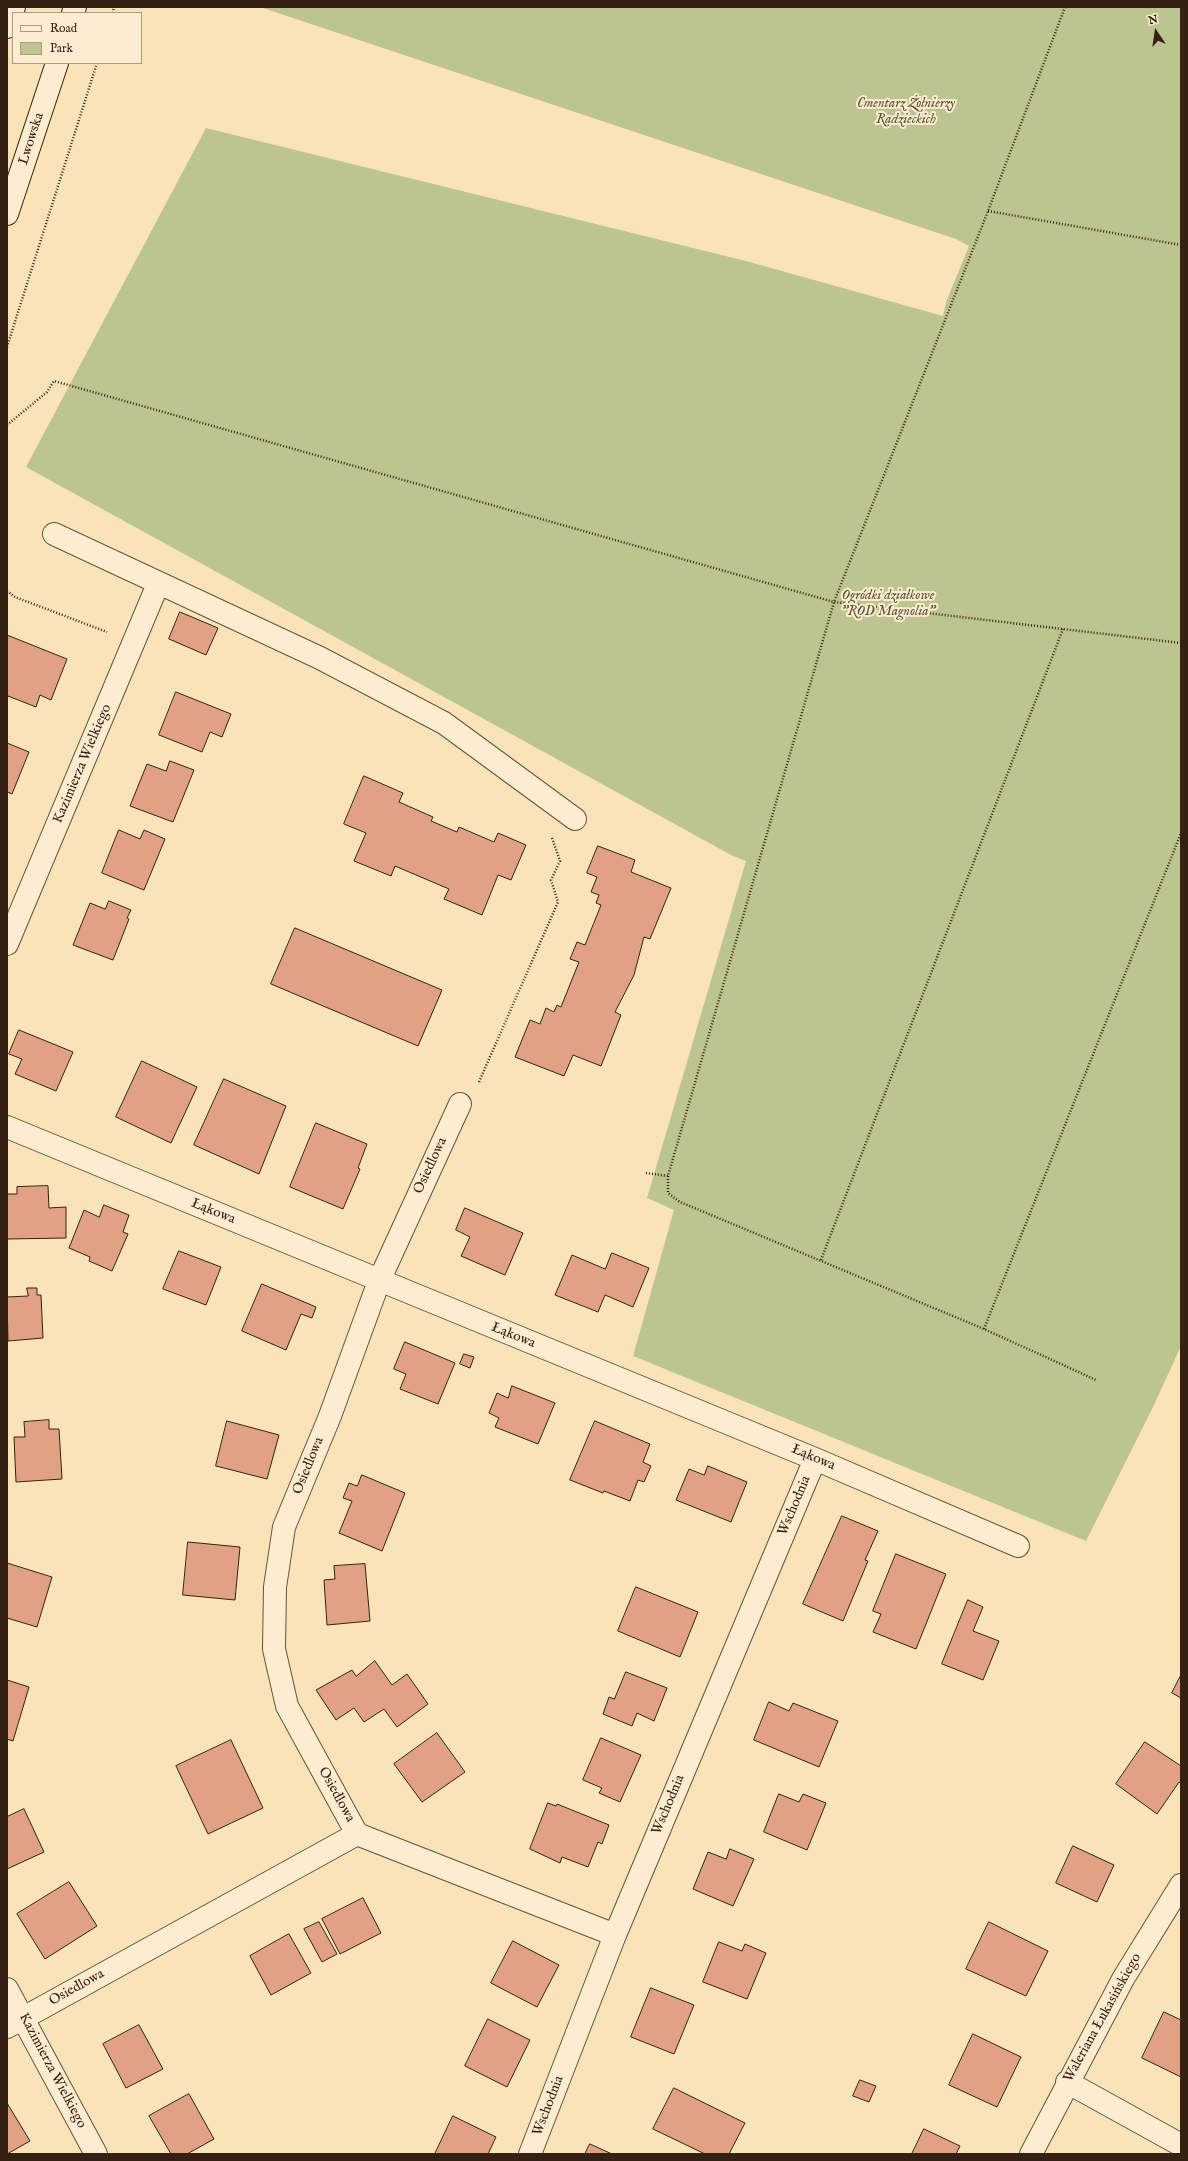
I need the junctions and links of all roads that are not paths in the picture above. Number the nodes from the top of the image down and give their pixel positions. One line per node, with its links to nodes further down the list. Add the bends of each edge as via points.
1 (12, 13): 2 (street)
2 (7, 27)
3 (57, 64): 4 (street, Lwowska)
4 (7, 214)
5 (54, 534): 6 (street)
6 (158, 584): 7 (street, via 320,658 444,723); 8 (street, Kazimierza Wielkiego)
7 (575, 819)
8 (7, 944)
9 (460, 1104): 11 (street, Osiedlowa)
10 (7, 1127): 11 (street, Łąkowa)
11 (379, 1281): 12 (street, Łąkowa); 14 (street, Osiedlowa, via 330,1416 284,1527 275,1587 274,1649 287,1706)
12 (815, 1459): 13 (street, Łąkowa); 16 (street, Wschodnia)
13 (1018, 1546)
14 (357, 1834): 16 (street, Osiedlowa); 18 (street, Osiedlowa)
15 (1181, 1885): 19 (street, Waleriana Łukasińskiego, via 1123,1979)
16 (615, 1935): 22 (street, Wschodnia)
17 (7, 1989): 18 (street, Kazimierza Wielkiego)
18 (15, 2022): 21 (street, Kazimierza Wielkiego)
19 (1067, 2082): 20 (street); 23 (street, Waleriana Łukasińskiego)
20 (1181, 2145)
21 (96, 2154)
22 (530, 2154)
23 (1031, 2154)

